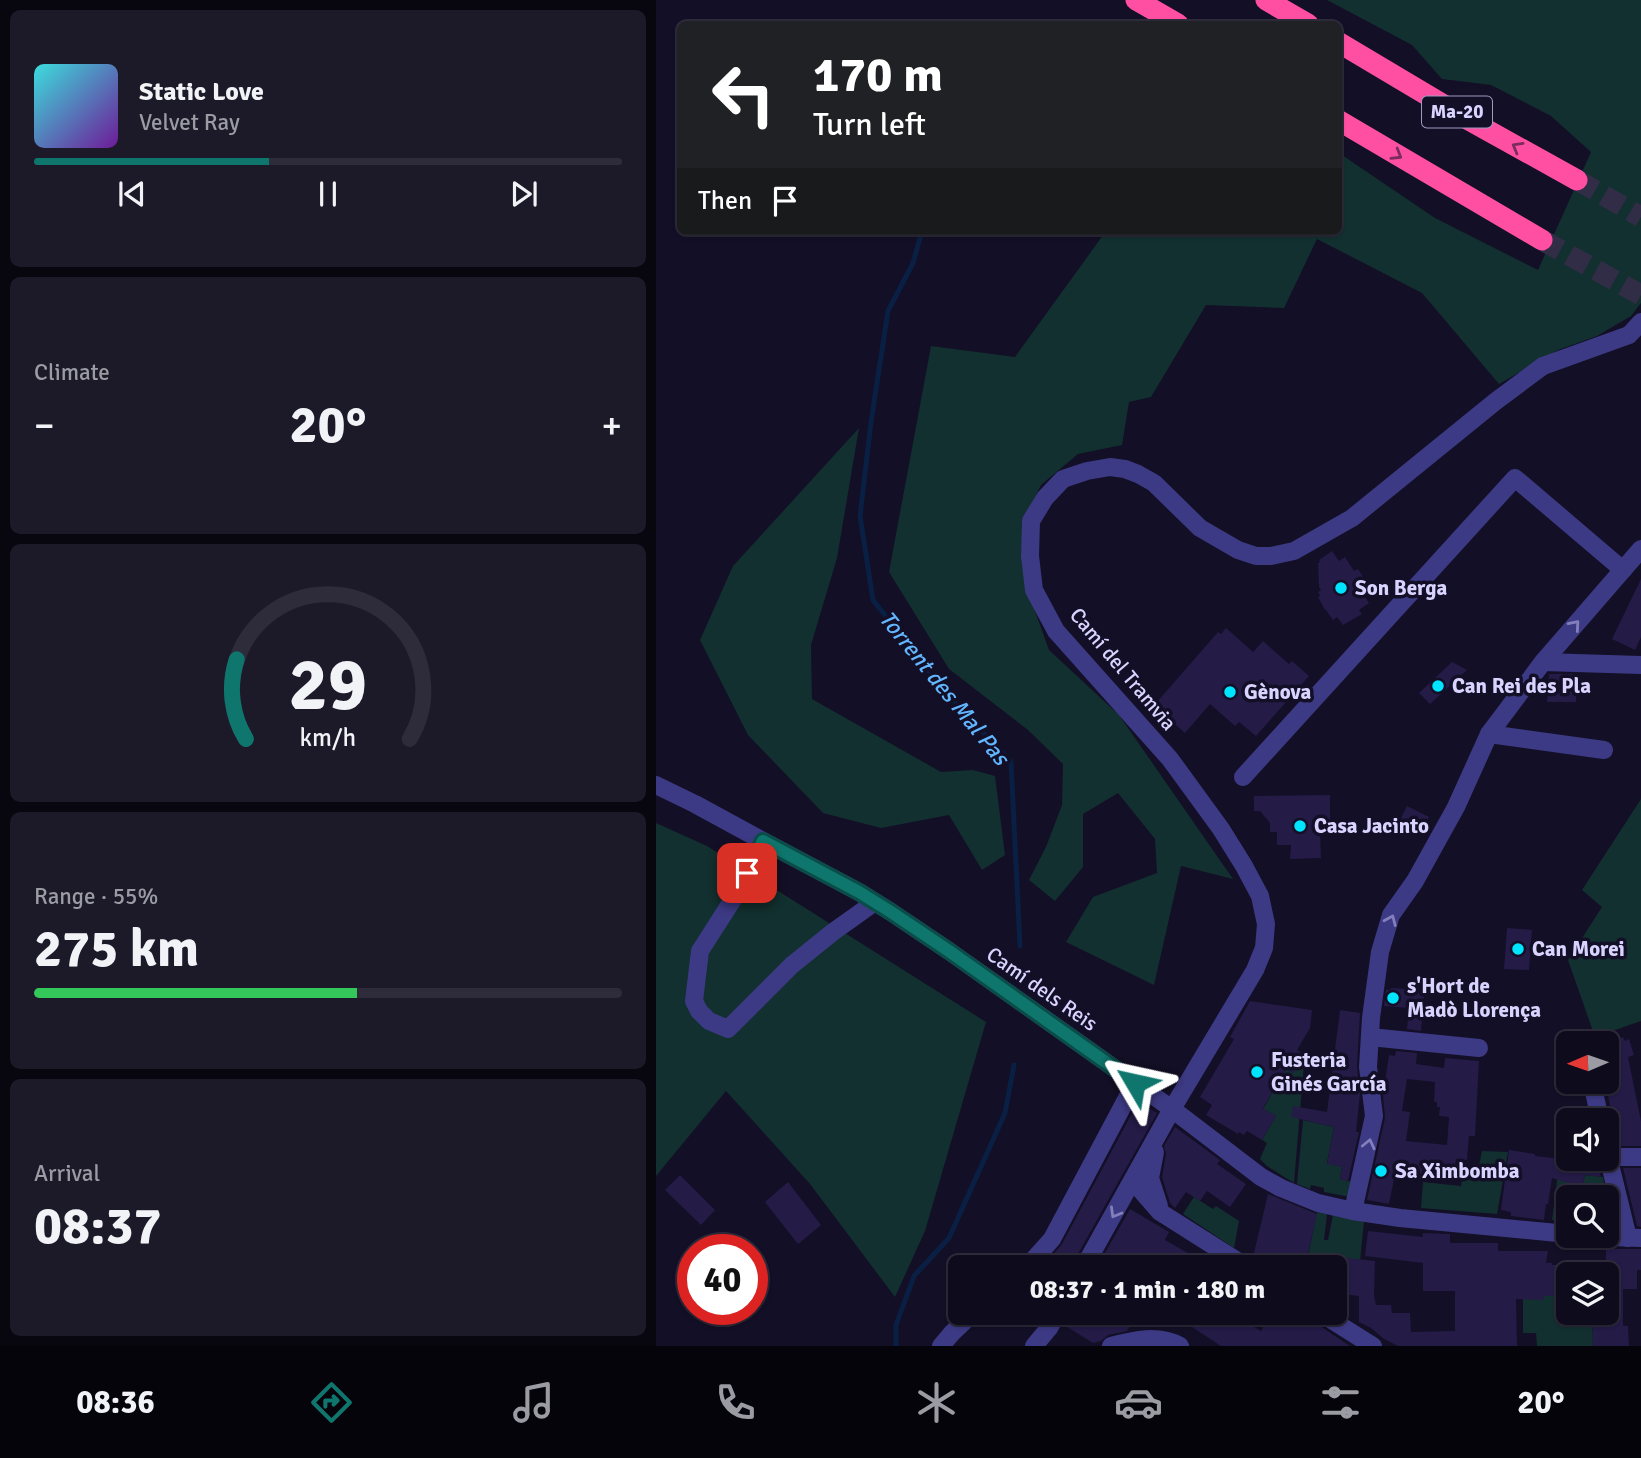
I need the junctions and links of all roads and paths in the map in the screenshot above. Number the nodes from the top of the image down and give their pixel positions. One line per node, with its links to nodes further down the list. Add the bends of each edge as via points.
1 (1136, 0): 3 (highway)
2 (1266, 0): 4 (highway)
3 (1173, 21)
4 (1303, 21)
5 (1342, 44): 7 (highway, Ma-20, one-way to 5)
6 (1342, 122): 8 (highway, one-way to 8)
7 (1577, 180)
8 (1542, 240)
9 (1641, 322): 23 (street, Camí del Tramvia, via 1629,335 1543,366 1352,518 1294,551 1256,556 1238,550 1200,528 1154,483 1125,470 1110,467 1063,479 1044,498 1031,521 1034,590 1056,631 1170,759 1221,829 1260,896 1266,923 1264,948 1255,970)
10 (1641, 549): 11 (street)
11 (1623, 570): 12 (street, one-way to 11); 16 (street, via 1515,478)
12 (1543, 662): 13 (street); 14 (street)
13 (1641, 665)
14 (1489, 734): 15 (street); 20 (street, one-way to 14, via 1380,952 1391,915 1456,807)
15 (1604, 750)
16 (1243, 777)
17 (656, 786): 18 (street, Camí dels Reis)
18 (763, 841): 19 (street, Camí dels Reis); 19 (street, via 739,890 700,951 694,1001 708,1021 728,1028 792,965)
19 (875, 902): 22 (street, Camí dels Reis)
20 (1370, 1037): 21 (street); 29 (street, one-way to 20, via 1374,1116 1368,1067)
21 (1479, 1048)
22 (1135, 1083): 23 (street, Camí dels Reis); 33 (street, via 1052,1239)
23 (1172, 1109): 24 (street, Camí del Tramvia); 29 (street, Camí dels Reis, via 1261,1177 1300,1197)
24 (1160, 1132): 28 (street); 30 (street, via 1150,1178)
25 (1619, 1154): 26 (street)
26 (1641, 1157)
27 (1613, 1171): 32 (street)
28 (1133, 1181): 30 (street); 34 (street, one-way to 34)
29 (1353, 1211): 31 (street, Camí dels Reis)
30 (1160, 1212): 35 (street)
31 (1556, 1233)
32 (1634, 1238)
33 (1038, 1255)
34 (1091, 1255)
35 (1228, 1255)
36 (960, 1325): 39 (street)
37 (1051, 1325): 40 (street)
38 (1340, 1325): 43 (street)
39 (941, 1346)
40 (1034, 1346)
41 (1110, 1346): 42 (street, via 1156,1339)
42 (1180, 1346)
43 (1373, 1346)

